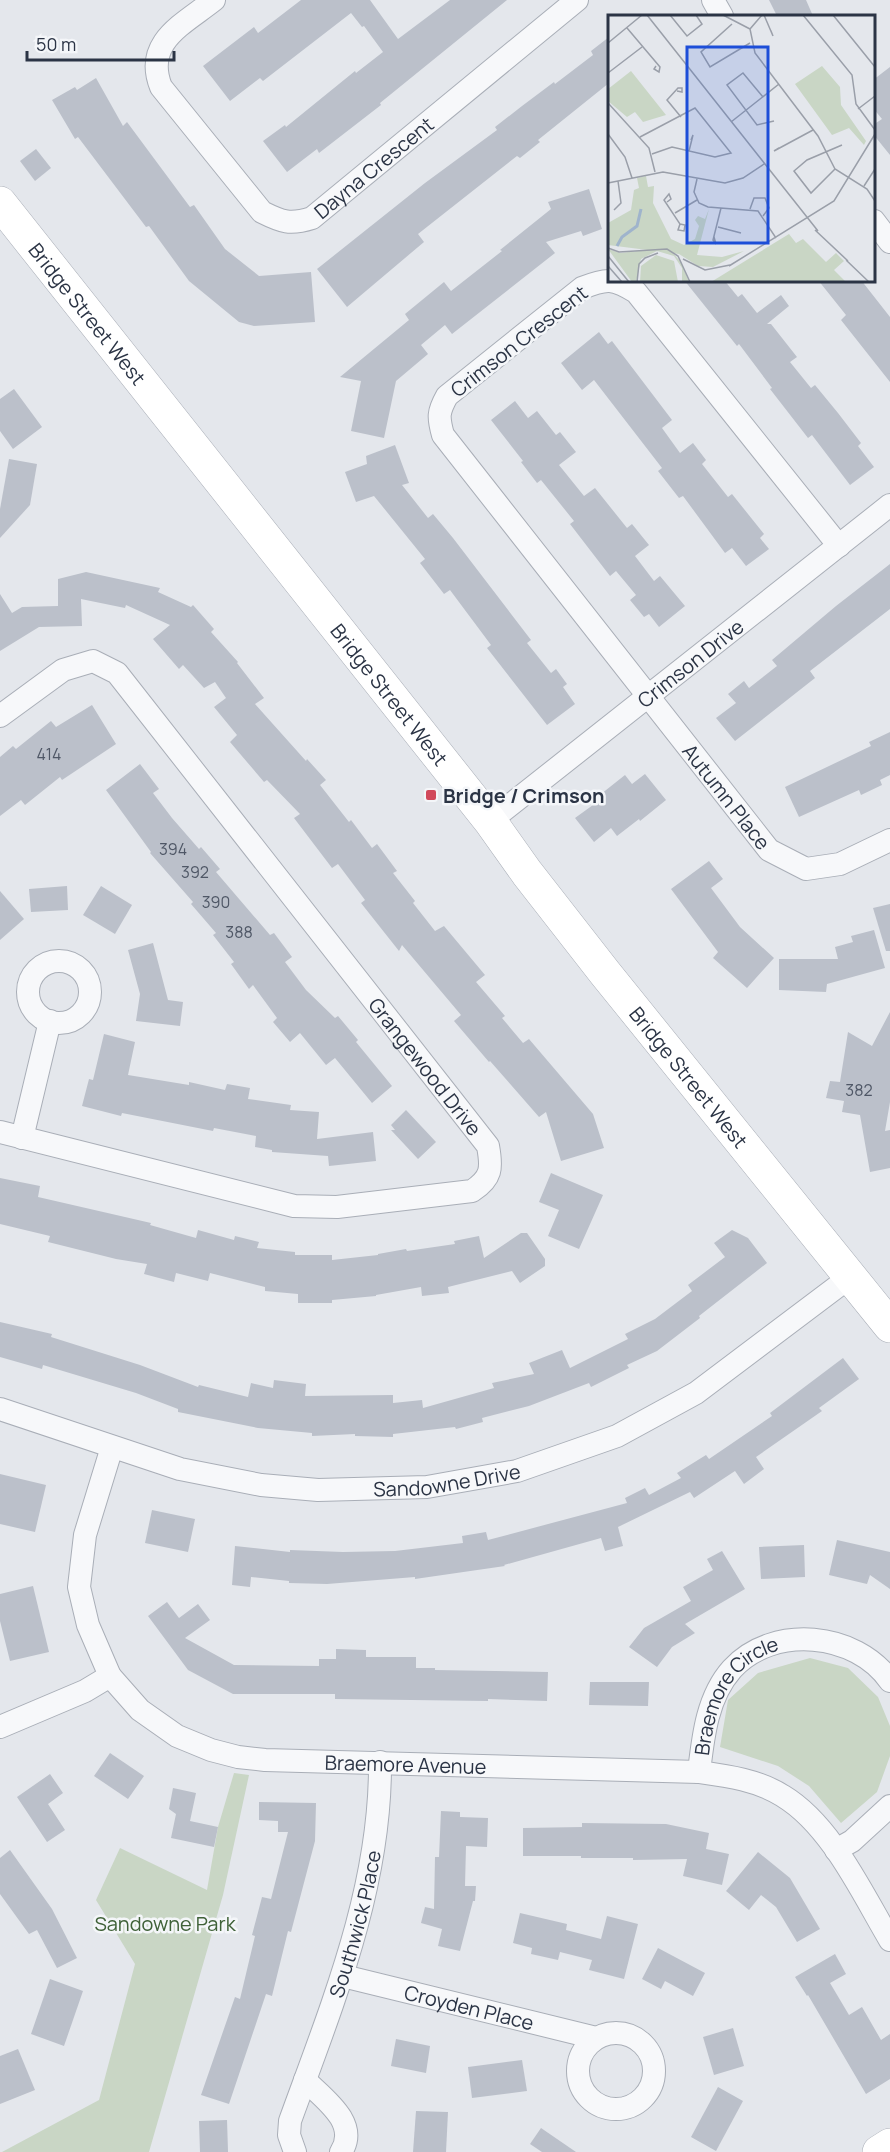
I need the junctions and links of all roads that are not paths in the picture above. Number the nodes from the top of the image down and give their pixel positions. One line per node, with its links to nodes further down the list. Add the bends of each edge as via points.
1 (214, 0): 2 (street, Dayna Crescent, via 166,38 159,47 156,74 161,87 262,212 280,221 297,223 312,218)
2 (577, 0)
3 (713, 0): 4 (street)
4 (721, 15)
5 (0, 202): 14 (main road, Bridge Street West)
6 (875, 223): 7 (street)
7 (890, 242)
8 (608, 281): 12 (street, Crimson Crescent, via 582,288 447,396 439,409 439,422 443,435)
9 (615, 282): 11 (street, Crimson Crescent, via 636,292)
10 (890, 504): 11 (street, Crimson Drive)
11 (838, 546): 12 (street, Crimson Drive)
12 (648, 698): 14 (street, Crimson Drive); 15 (street, Autumn Place, via 769,850 806,869 840,864)
13 (0, 716): 17 (street, Grangewood Drive, via 63,670 93,661 117,673 488,1146 492,1165 484,1183 472,1191 315,1208)
14 (490, 821): 18 (main road, Bridge Street West, via 598,964)
15 (890, 840)
16 (50, 1022): 17 (street)
17 (11, 1135)
18 (850, 1277): 19 (main road, Bridge Street West); 21 (street, Sandowne Drive, via 696,1393 617,1436 517,1472 427,1487 318,1490 261,1485 180,1469)
19 (890, 1326)
20 (0, 1409): 21 (street, Sandowne Drive)
21 (112, 1447): 22 (street, Braemore Avenue, via 85,1535 79,1587 88,1625)
22 (110, 1676): 24 (street, via 85,1691); 25 (street, Braemore Avenue, via 140,1710 177,1736 211,1750 265,1760)
23 (890, 1681): 26 (street, Braemore Circle, via 861,1654 837,1644 784,1640 765,1647 732,1669 715,1695 707,1716)
24 (0, 1727)
25 (380, 1762): 26 (street, Braemore Avenue); 30 (street, Southwick Place, via 372,1866)
26 (699, 1772): 28 (street, Braemore Avenue, via 736,1778 783,1795 802,1810)
27 (890, 1806): 28 (street, via 852,1841)
28 (836, 1850): 29 (street, Braemore Avenue)
29 (890, 1940)
30 (343, 1976): 31 (street, Croyden Place); 32 (street, Southwick Place)
31 (596, 2038)
32 (304, 2080): 34 (street, Southwick Place, via 290,2121 289,2135); 35 (street, via 339,2113 346,2130)
33 (890, 2145): 36 (main road)
34 (295, 2152)
35 (341, 2152)
36 (879, 2152)

